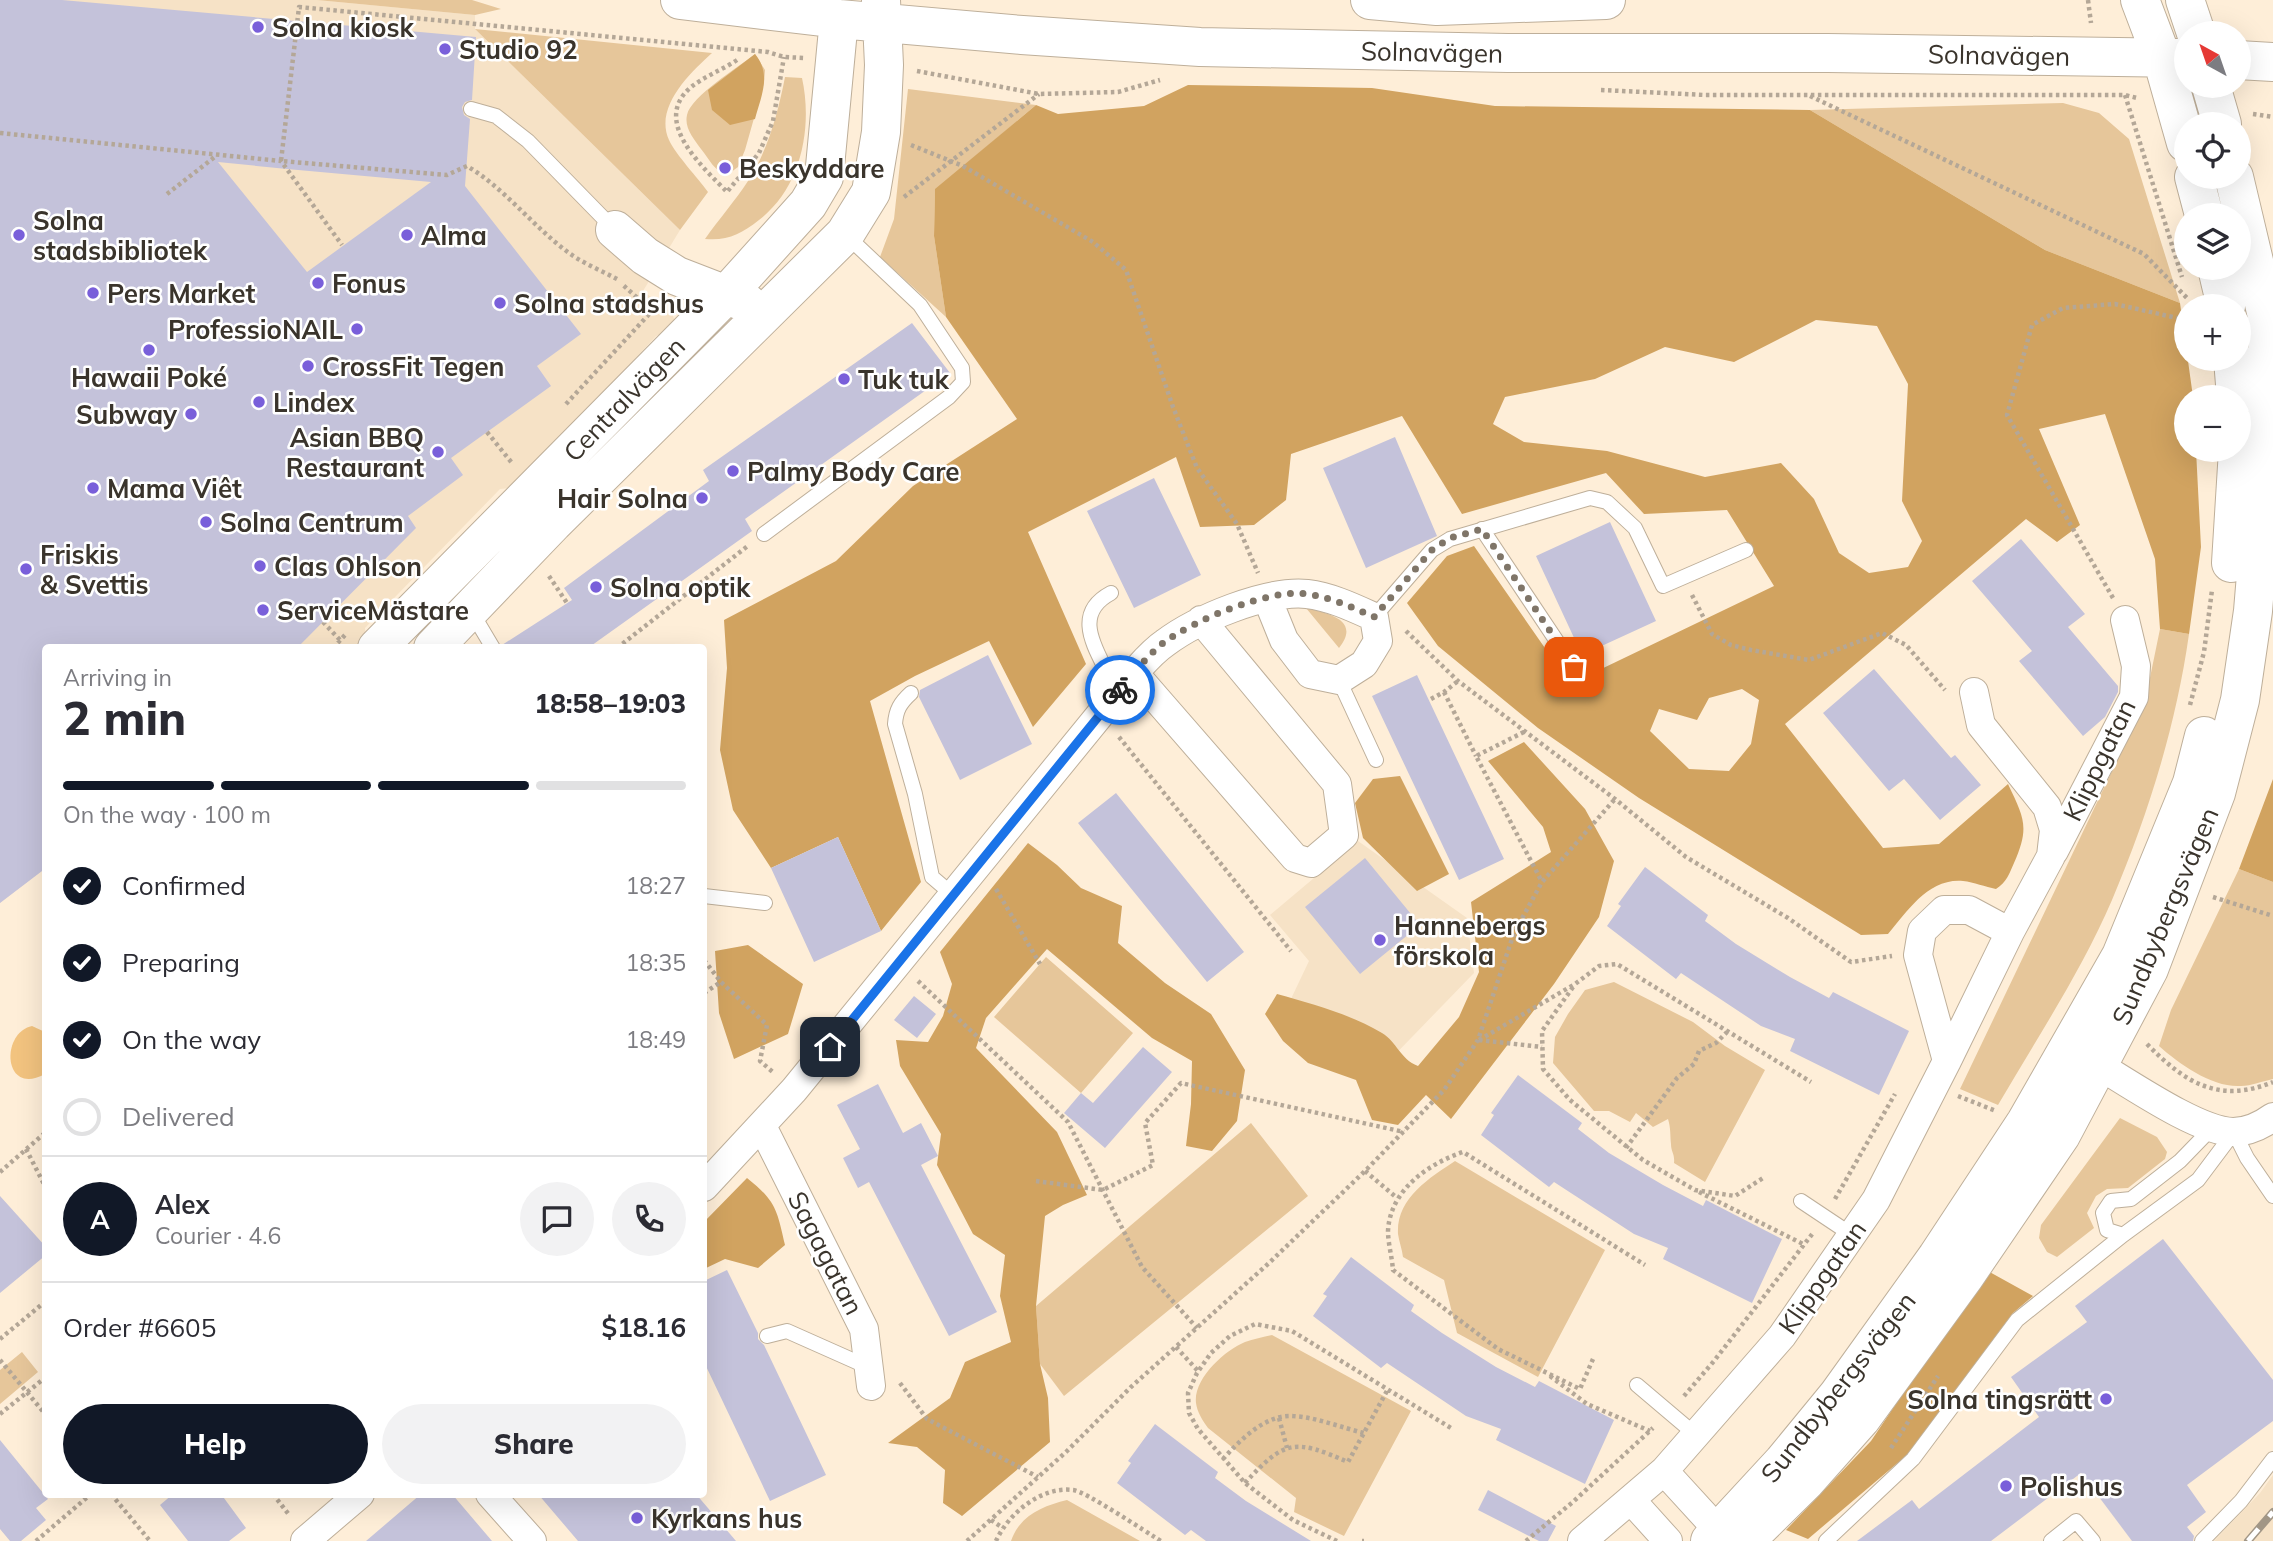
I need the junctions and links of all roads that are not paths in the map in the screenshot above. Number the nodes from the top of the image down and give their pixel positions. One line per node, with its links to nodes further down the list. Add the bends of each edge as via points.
1 (680, 0): 6 (main road, Solnavägen)
2 (1370, 0): 3 (main road, Solnavägen, via 1437,6)
3 (1606, 0)
4 (2140, 0): 9 (main road)
5 (2185, 0): 8 (main road)
6 (840, 10): 7 (main road, Solnavägen); 16 (main road, Centralvägen, via 824,177 808,204)
7 (881, 11): 9 (main road, Solnavägen, via 1022,35 1200,47); 15 (main road, Centralvägen, via 881,132 871,192)
8 (2192, 21)
9 (2174, 58)
10 (2251, 61): 11 (main road)
11 (2273, 62)
12 (471, 109): 14 (lane, via 496,116 528,141)
13 (2237, 189): 43 (main road, Sundbybergsvägen, via 2267,316 2268,431 2253,611 2240,700 2217,793 2149,968)
14 (615, 230): 16 (main road, via 677,276)
15 (845, 234): 17 (main road, Centralvägen); 20 (lane, via 920,305 962,368 963,382)
16 (727, 295): 17 (main road); 28 (main road, Centralvägen)
17 (766, 310): 24 (main road, Centralvägen)
18 (2237, 462): 43 (main road, Sundbybergsvägen, via 2228,610 2214,698 2192,783)
19 (1482, 529): 21 (lane, via 1590,498 1607,502 1635,528 1663,586); 25 (lane, via 1450,538 1432,550); 32 (lane)
20 (764, 534)
21 (1745, 550)
22 (1263, 586): 25 (street, via 1342,602); 26 (street); 34 (street, via 1284,640 1310,674)
23 (1111, 593): 31 (lane, via 1091,612 1091,640)
24 (471, 610): 29 (main road, Centralvägen); 30 (lane)
25 (1374, 617): 34 (street, via 1378,640 1364,664)
26 (1201, 620): 33 (street, via 1162,644); 33 (street, via 1337,784 1344,835 1311,863 1295,858)
27 (2125, 620): 38 (street, Klippgatan, via 2136,666 2134,697)
28 (381, 644)
29 (437, 644)
30 (491, 644)
31 (1104, 666)
32 (1574, 667)
33 (1133, 673): 40 (street)
34 (1339, 680): 37 (lane)
35 (1974, 692): 38 (street, Klippgatan, via 1980,725 2047,807 2054,830)
36 (911, 693): 40 (lane, via 895,712 895,724 932,877)
37 (1376, 760)
38 (2051, 856): 42 (street, Klippgatan)
39 (707, 895): 41 (lane)
40 (953, 895): 46 (street)
41 (765, 903)
42 (2010, 932): 44 (street, Klippgatan); 44 (street, via 1969,910 1944,910 1922,931 1918,955)
43 (2084, 1056): 47 (street, via 2164,1105); 62 (main road, Sundbybergsvägen, via 2061,1135 1860,1419 1805,1481)
44 (1947, 1061): 51 (street, Klippgatan, via 1876,1200)
45 (2273, 1117): 47 (street, via 2261,1126)
46 (762, 1126): 48 (street); 54 (street, Sagagatan, via 864,1329)
47 (2223, 1130): 49 (lane); 52 (lane, via 2198,1180); 52 (lane, via 2131,1199 2111,1201 2103,1213 2107,1230)
48 (707, 1184)
49 (2273, 1196)
50 (1801, 1201): 51 (lane)
51 (1852, 1234): 56 (street, Klippgatan, via 1782,1336)
52 (2123, 1235): 67 (lane, via 2017,1320 1913,1459)
53 (767, 1336): 54 (lane, via 787,1331)
54 (878, 1376)
55 (1637, 1385): 56 (lane)
56 (1696, 1436): 58 (street, Klippgatan)
57 (2273, 1459): 70 (lane)
58 (1664, 1471): 61 (street, Klippgatan); 62 (street)
59 (355, 1498): 63 (street)
60 (493, 1498): 64 (street)
61 (1631, 1500): 65 (street, Klippgatan); 66 (street)
62 (1725, 1539)
63 (305, 1541)
64 (532, 1541)
65 (1581, 1541)
66 (1668, 1541)
67 (1826, 1541)
68 (2051, 1541): 69 (lane, via 2076,1521)
69 (2092, 1541)
70 (2202, 1541)

